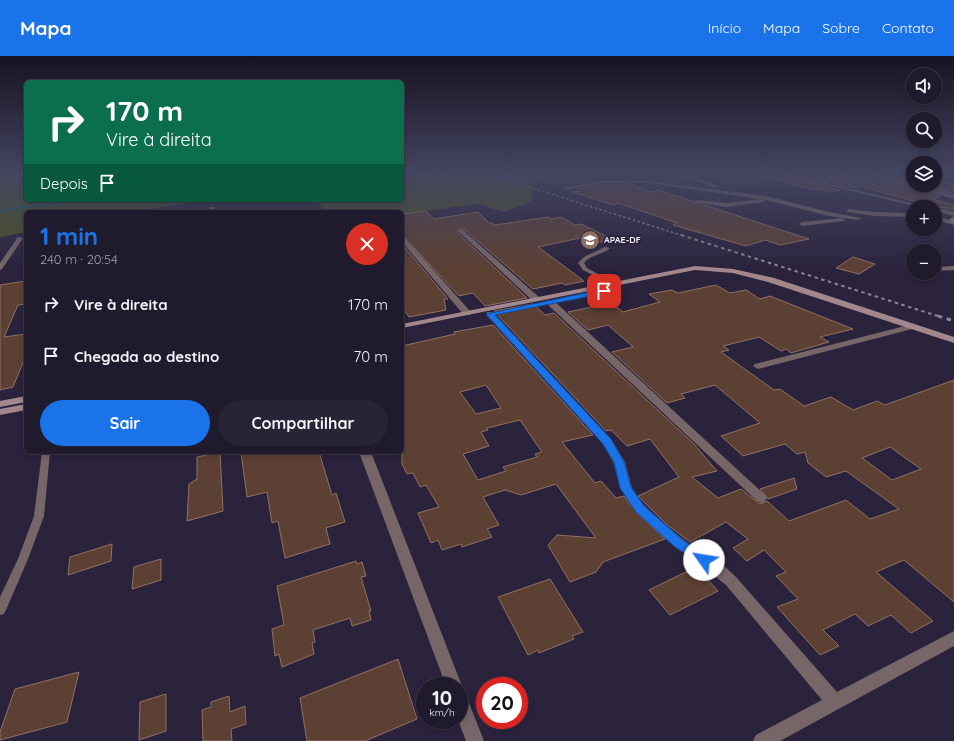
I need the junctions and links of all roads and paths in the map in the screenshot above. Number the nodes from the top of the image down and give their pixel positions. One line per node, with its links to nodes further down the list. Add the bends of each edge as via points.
1 (794, 205): 7 (street)
2 (808, 205): 4 (street)
3 (942, 211): 5 (street)
4 (875, 214): 6 (street); 7 (street)
5 (954, 214)
6 (906, 215)
7 (858, 218): 11 (street)
8 (954, 218): 10 (street)
9 (942, 219): 10 (street)
10 (954, 222)
11 (802, 224)
12 (461, 231): 21 (street)
13 (20, 238): 16 (street)
14 (404, 240): 23 (street)
15 (607, 248): 20 (lane, via 585,258 581,263 585,269)
16 (0, 268)
17 (954, 268): 18 (street)
18 (942, 269)
19 (731, 272): 20 (street, via 695,268); 22 (street, via 700,272); 26 (street, via 770,280)
20 (613, 284): 21 (street)
21 (536, 299): 23 (street)
22 (550, 302): 24 (street); 37 (street)
23 (467, 313): 25 (street)
24 (490, 314): 27 (street); 36 (street, via 607,442 619,462)
25 (404, 326)
26 (913, 326): 28 (street); 29 (street)
27 (404, 332)
28 (954, 340)
29 (758, 366)
30 (24, 399): 31 (street)
31 (0, 404)
32 (24, 407): 33 (street)
33 (0, 412)
34 (46, 454): 39 (lane, via 39,516 24,559)
35 (366, 454): 41 (street)
36 (626, 488): 38 (lane, via 652,521 679,544)
37 (761, 498)
38 (704, 560): 42 (street, via 731,581)
39 (0, 610)
40 (954, 638): 42 (street)
41 (451, 677)
42 (834, 701): 45 (street)
43 (468, 723): 44 (street)
44 (475, 741)
45 (762, 741)

